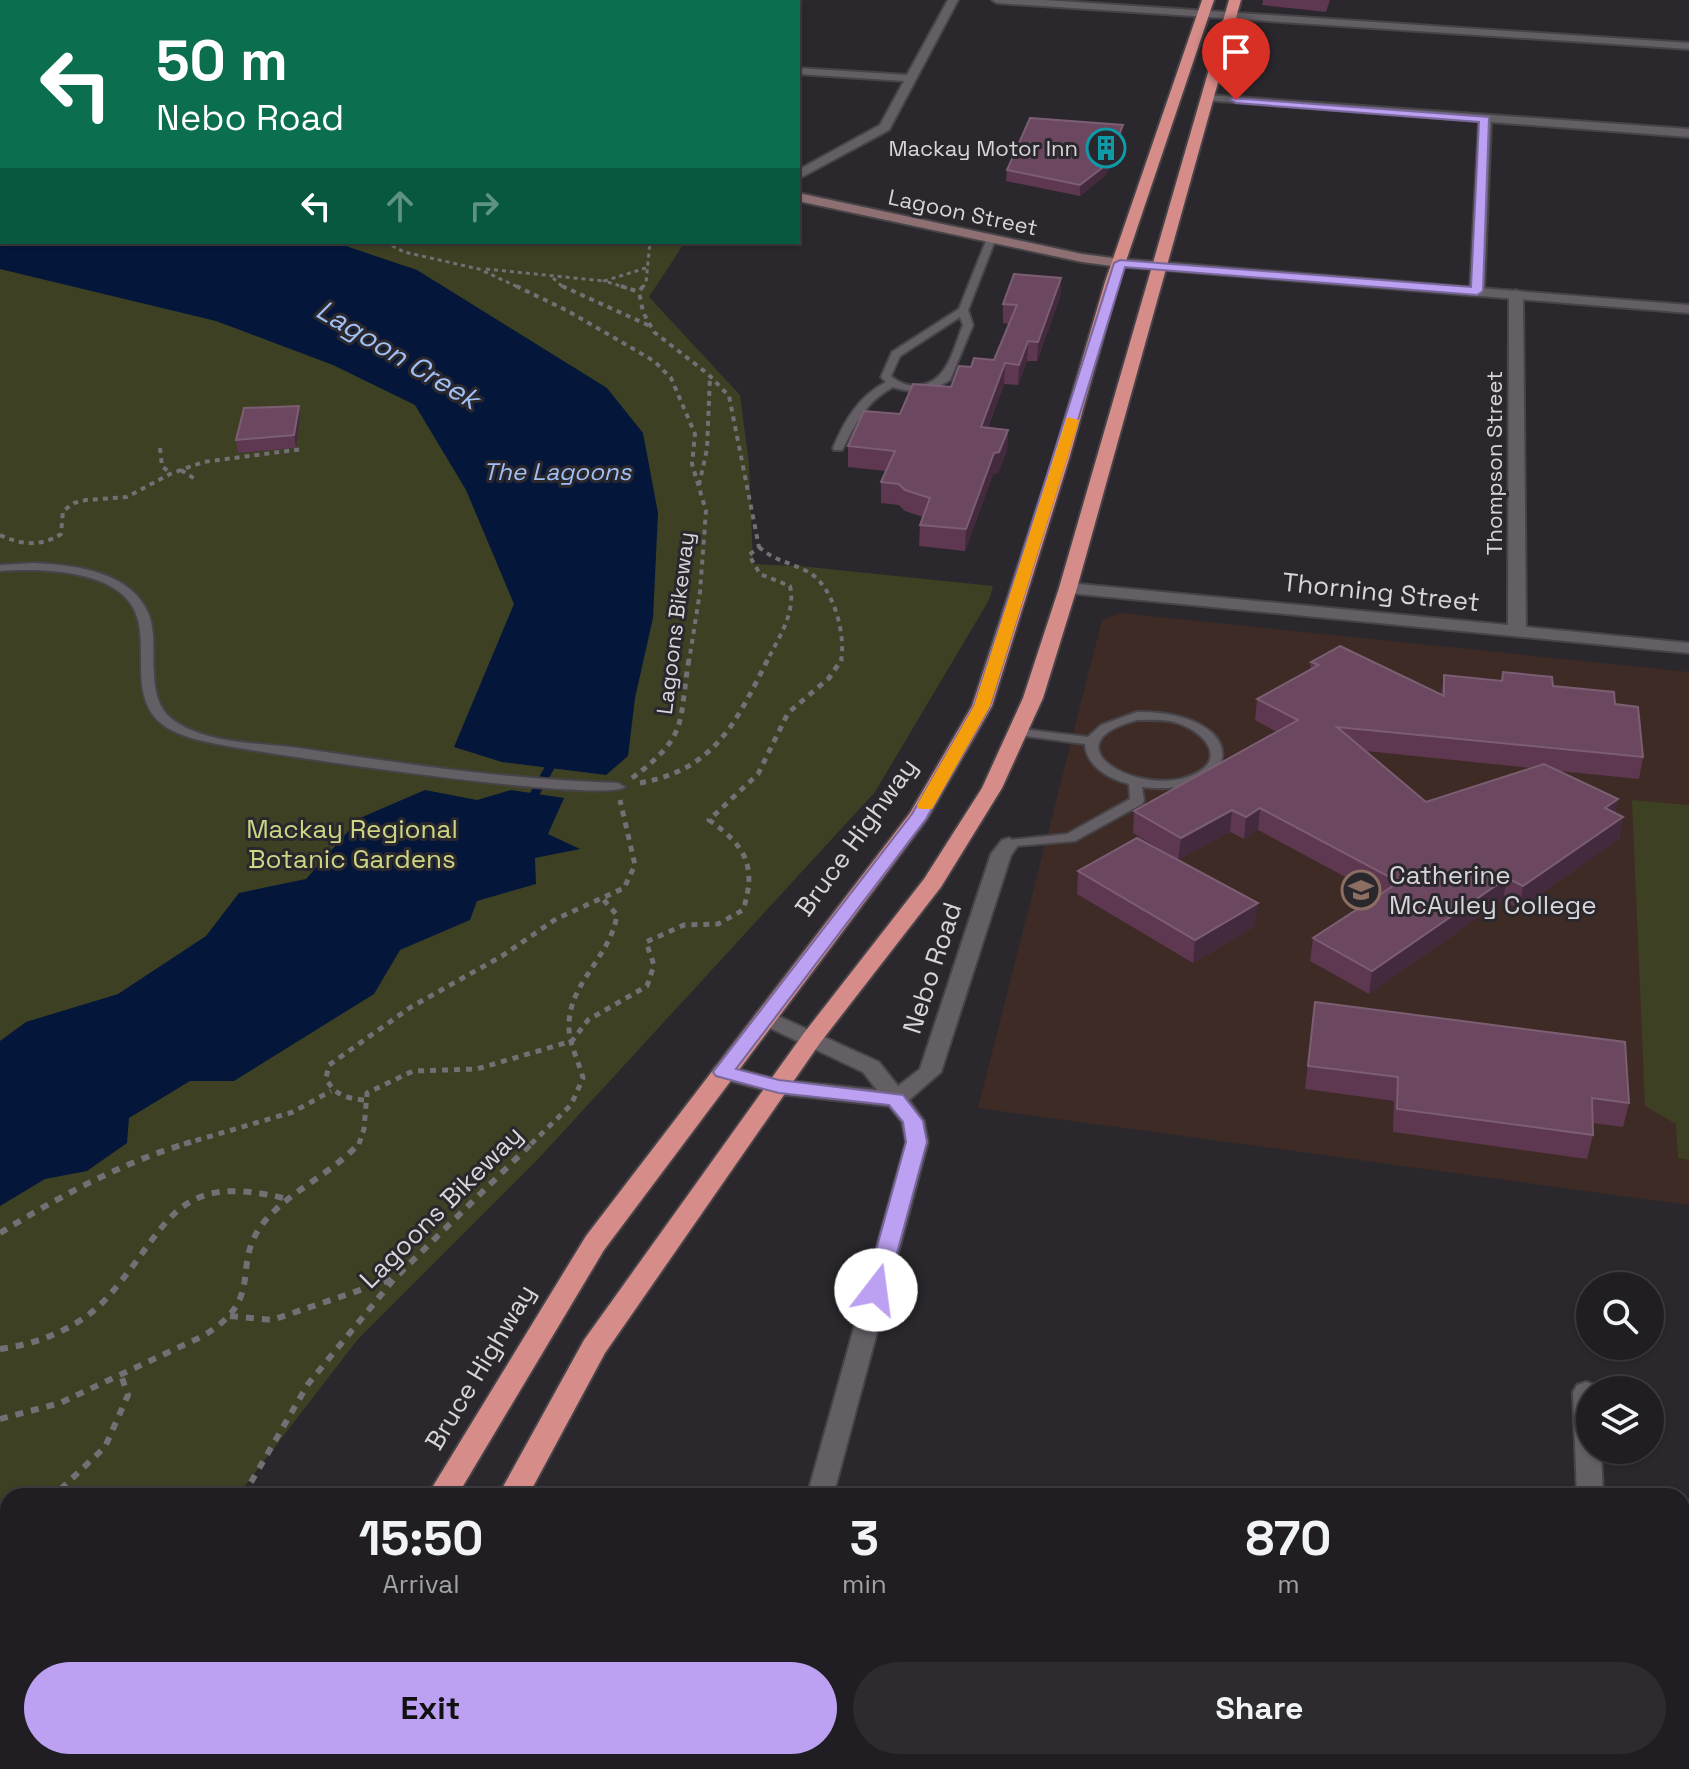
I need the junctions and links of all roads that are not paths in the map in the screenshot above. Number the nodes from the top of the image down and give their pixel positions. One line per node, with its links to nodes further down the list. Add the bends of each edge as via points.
1 (953, 0): 7 (street)
2 (997, 0): 3 (street)
3 (1206, 6): 4 (street); 16 (highway, Bruce Highway)
4 (1233, 7): 5 (street); 8 (highway)
5 (1689, 46)
6 (800, 71): 7 (street)
7 (909, 78): 11 (street, via 885,127)
8 (1208, 98): 9 (street); 17 (highway)
9 (1485, 119): 10 (street); 18 (street)
10 (1689, 133)
11 (813, 168): 12 (street); 13 (street)
12 (800, 174)
13 (800, 187)
14 (804, 198): 15 (main road, Lagoon Street)
15 (991, 238): 16 (main road, Lagoon Street); 21 (lane)
16 (1120, 263): 17 (street); 33 (highway, Bruce Highway, via 982,706 920,815)
17 (1162, 267): 18 (street); 25 (highway)
18 (1477, 291): 19 (street)
19 (1516, 294): 20 (street); 26 (street, Thompson Street)
20 (1689, 309)
21 (963, 310): 22 (lane, via 896,354 886,377); 22 (lane, via 968,325 946,378 917,389)
22 (892, 383): 23 (lane, via 872,393 854,413)
23 (838, 448)
24 (0, 568): 31 (lane, via 71,570 110,582 137,603 145,626 153,706 170,725 211,739 522,782)
25 (1068, 588): 26 (street, Thorning Street); 28 (highway)
26 (1517, 631): 27 (street, Thorning Street)
27 (1689, 648)
28 (1018, 731): 29 (lane); 34 (highway, via 992,788 933,882)
29 (1093, 741): 30 (lane, via 1097,761); 30 (lane, via 1102,728 1118,720 1159,716 1199,727 1218,749 1208,772 1192,780)
30 (1135, 782): 32 (lane, via 1137,801 1079,834)
31 (618, 787)
32 (1009, 844): 37 (street, Nebo Road, via 1001,854 930,1072)
33 (765, 1017): 34 (street); 35 (highway, Bruce Highway)
34 (812, 1038): 36 (highway); 37 (street, via 871,1067)
35 (723, 1072): 36 (street); 39 (highway, Bruce Highway, via 595,1243)
36 (779, 1087): 37 (street); 40 (highway, via 594,1347)
37 (896, 1099): 41 (street, via 913,1121 917,1142)
38 (1589, 1464): 42 (street)
39 (447, 1488)
40 (517, 1488)
41 (822, 1488)
42 (1590, 1488)

